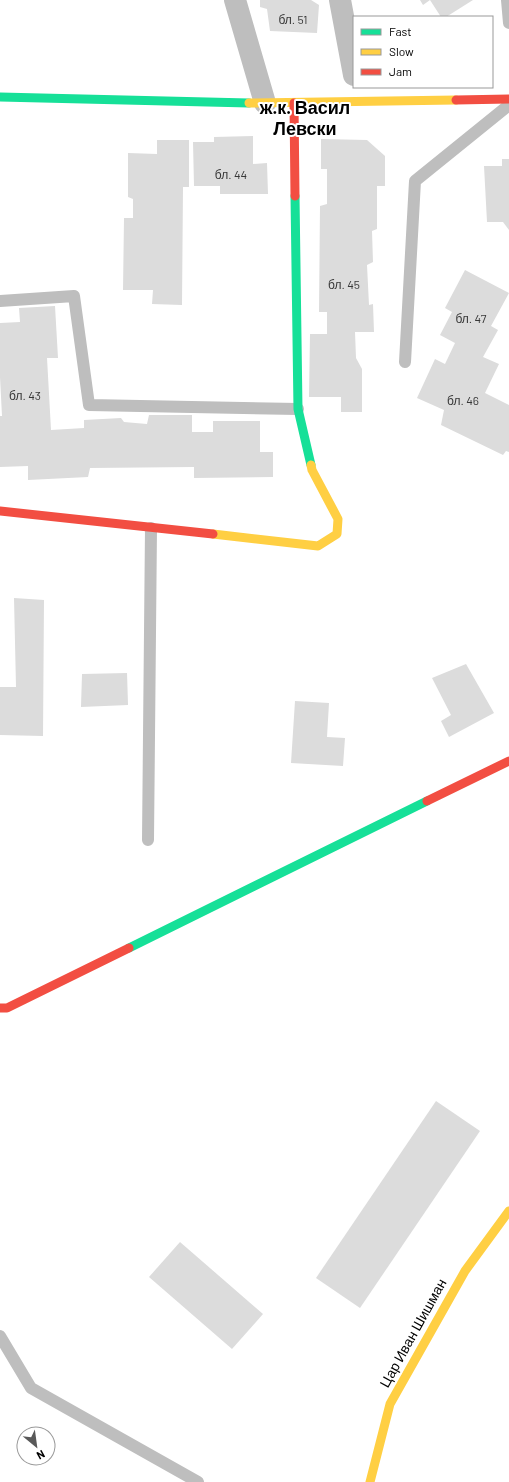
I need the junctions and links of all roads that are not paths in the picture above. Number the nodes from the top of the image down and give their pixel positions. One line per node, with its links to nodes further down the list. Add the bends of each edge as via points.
1 (235, 0): 9 (street)
2 (340, 0): 5 (street)
3 (507, 0): 4 (lane)
4 (509, 23)
5 (353, 70)
6 (358, 94): 8 (street); 10 (street)
7 (0, 97): 9 (street)
8 (509, 99)
9 (265, 103): 10 (street)
10 (294, 103): 14 (street)
11 (509, 105): 13 (lane, via 415,180)
12 (0, 301): 14 (lane, via 74,296 89,405)
13 (404, 362)
14 (298, 409): 16 (street, via 312,470 338,519 337,534 318,546)
15 (0, 511): 16 (street)
16 (151, 528): 18 (lane)
17 (509, 761): 19 (street, via 7,1008)
18 (148, 840)
19 (0, 1008)
20 (509, 1211): 23 (street, Цар Иван Шишман, via 465,1270 390,1404)
21 (0, 1336): 22 (lane, via 31,1388)
22 (198, 1482)
23 (370, 1482)

